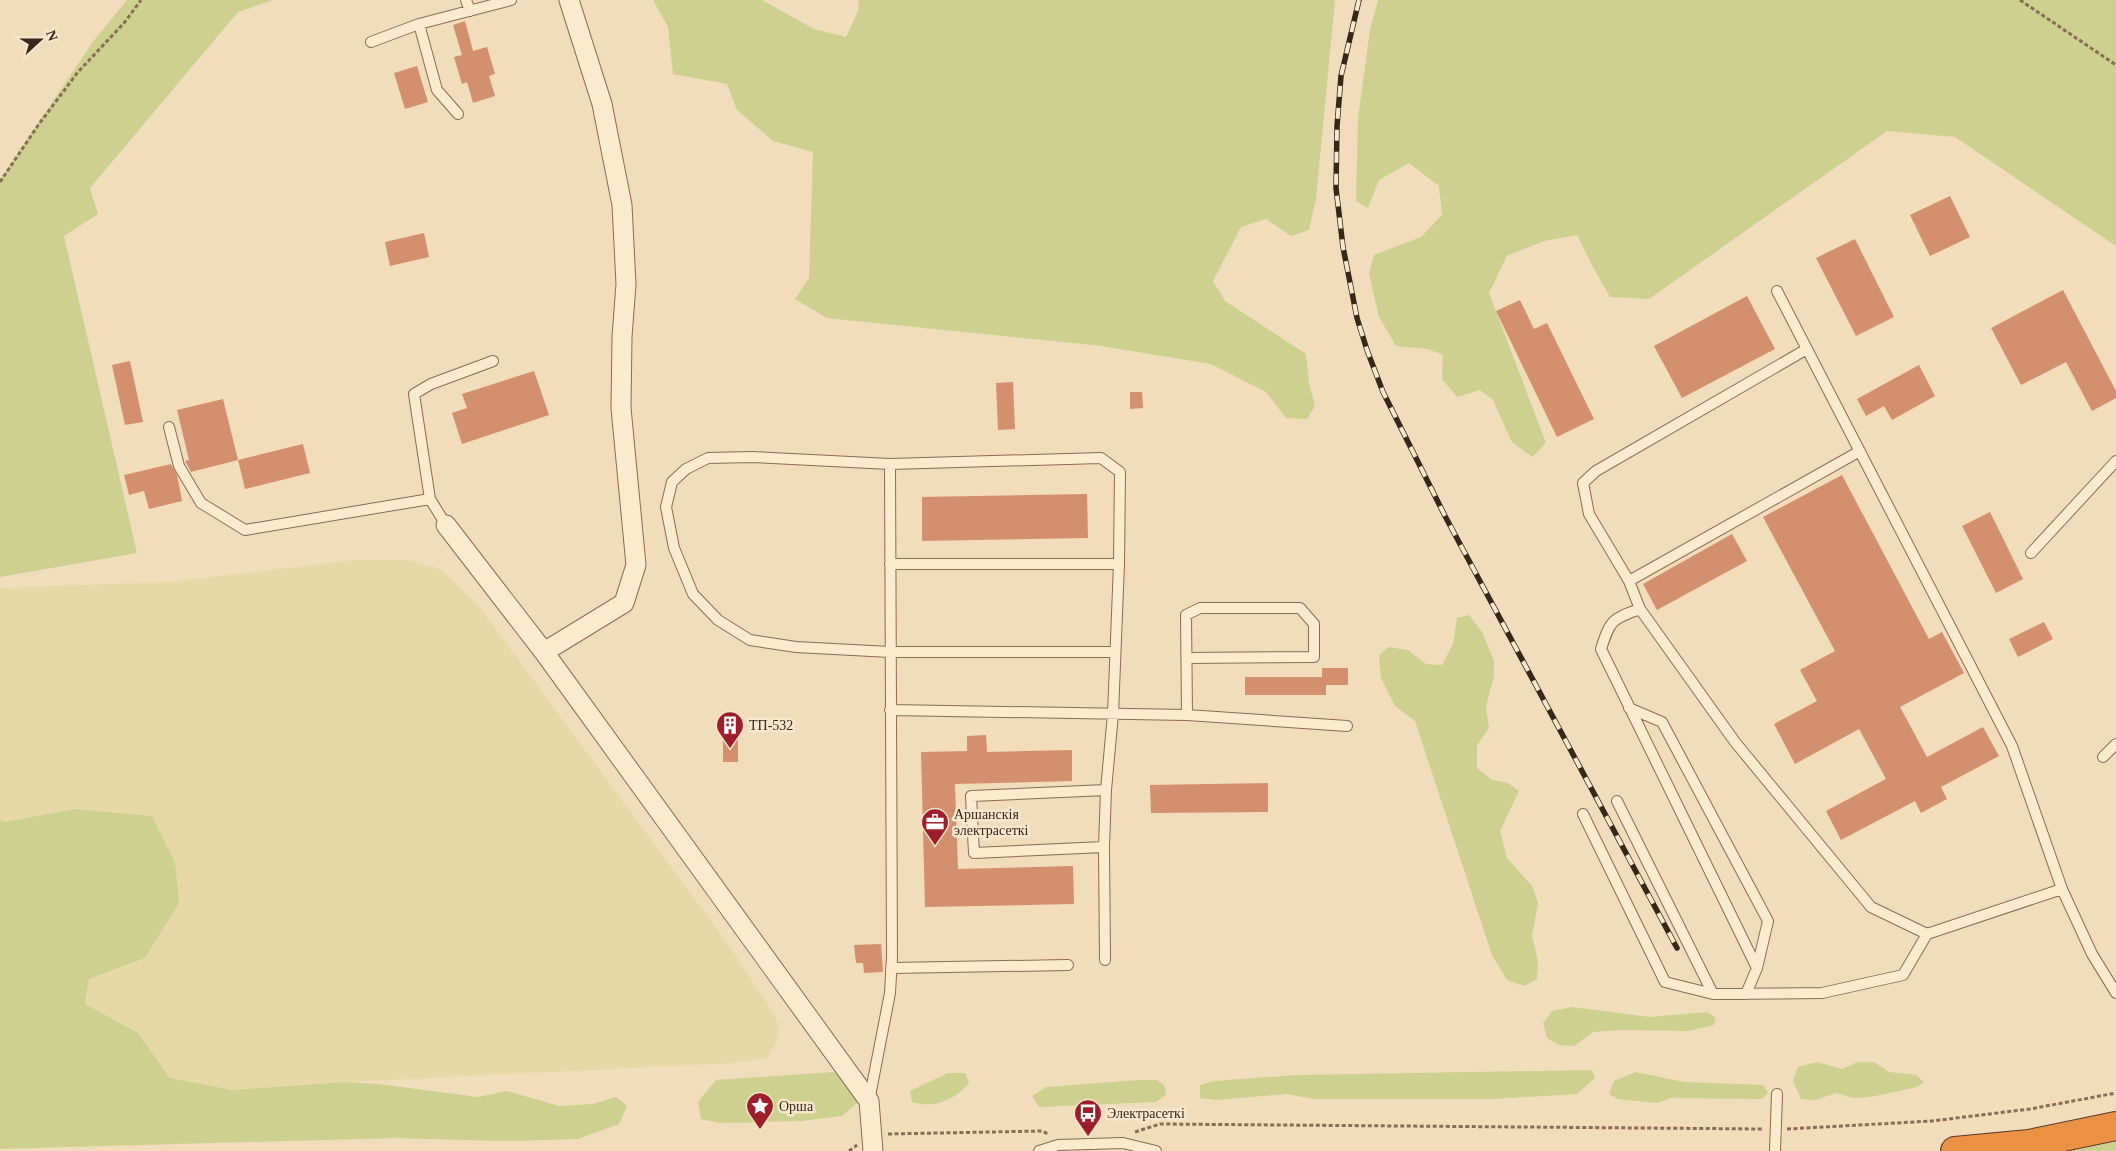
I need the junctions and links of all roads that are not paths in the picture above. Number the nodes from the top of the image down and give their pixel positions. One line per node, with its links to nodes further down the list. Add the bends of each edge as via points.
1 (466, 0): 4 (lane)
2 (511, 0): 4 (lane)
3 (569, 0): 22 (street, via 602,104 622,205 626,284 621,408 636,565 624,604)
4 (470, 11): 5 (lane)
5 (419, 24): 6 (lane); 7 (lane, via 437,90)
6 (371, 42)
7 (458, 114)
8 (1776, 291): 9 (lane)
9 (1807, 349): 12 (lane); 20 (lane, via 1596,471 1584,483 1589,514)
10 (493, 362): 15 (lane, via 431,384 414,394)
11 (169, 428): 15 (lane, via 179,466 201,503 245,530)
12 (1860, 451): 20 (lane); 37 (lane, via 2012,746)
13 (2116, 461): 17 (lane)
14 (890, 464): 18 (lane); 19 (lane, via 1101,458 1120,472); 23 (lane, via 708,458 686,469 672,482 666,507 674,548 693,594 718,620 750,640 796,647)
15 (430, 499): 16 (lane)
16 (446, 525): 22 (street)
17 (2031, 553)
18 (890, 564): 19 (lane); 23 (lane)
19 (1119, 564): 24 (lane)
20 (1629, 581): 21 (lane)
21 (1640, 609): 26 (lane, via 1621,615 1609,625 1601,649); 38 (lane, via 1735,742 1871,907)
22 (544, 652): 47 (street)
23 (890, 652): 24 (lane); 27 (lane)
24 (1115, 652): 28 (lane)
25 (1187, 658): 25 (lane, via 1186,615 1200,608 1300,608 1314,624 1314,657); 29 (lane)
26 (1630, 708): 42 (lane); 42 (lane, via 1662,722 1768,921)
27 (890, 710): 28 (lane); 41 (lane)
28 (1113, 714): 29 (lane); 33 (lane)
29 (1187, 715): 30 (lane)
30 (1347, 726)
31 (2116, 744): 32 (lane)
32 (2103, 757)
33 (1106, 790): 36 (lane); 36 (lane, via 971,796 974,853)
34 (1617, 801): 44 (lane)
35 (1583, 814): 44 (lane, via 1665,982)
36 (1104, 847): 39 (lane)
37 (2062, 889): 38 (lane); 43 (lane, via 2092,954)
38 (1927, 934): 45 (lane, via 1903,975 1822,993)
39 (1105, 960)
40 (1068, 965): 41 (lane)
41 (891, 968): 47 (lane, via 890,993)
42 (1757, 968): 45 (lane)
43 (2116, 993)
44 (1713, 994): 45 (lane)
45 (1746, 994)
46 (1777, 1094): 52 (lane)
47 (869, 1101): 49 (street)
48 (2116, 1126): 53 (highway, via 2029,1144)
49 (872, 1143)
50 (1039, 1151): 51 (lane, via 1058,1145 1123,1142)
51 (1156, 1151)
52 (1775, 1151)
53 (1955, 1151)

